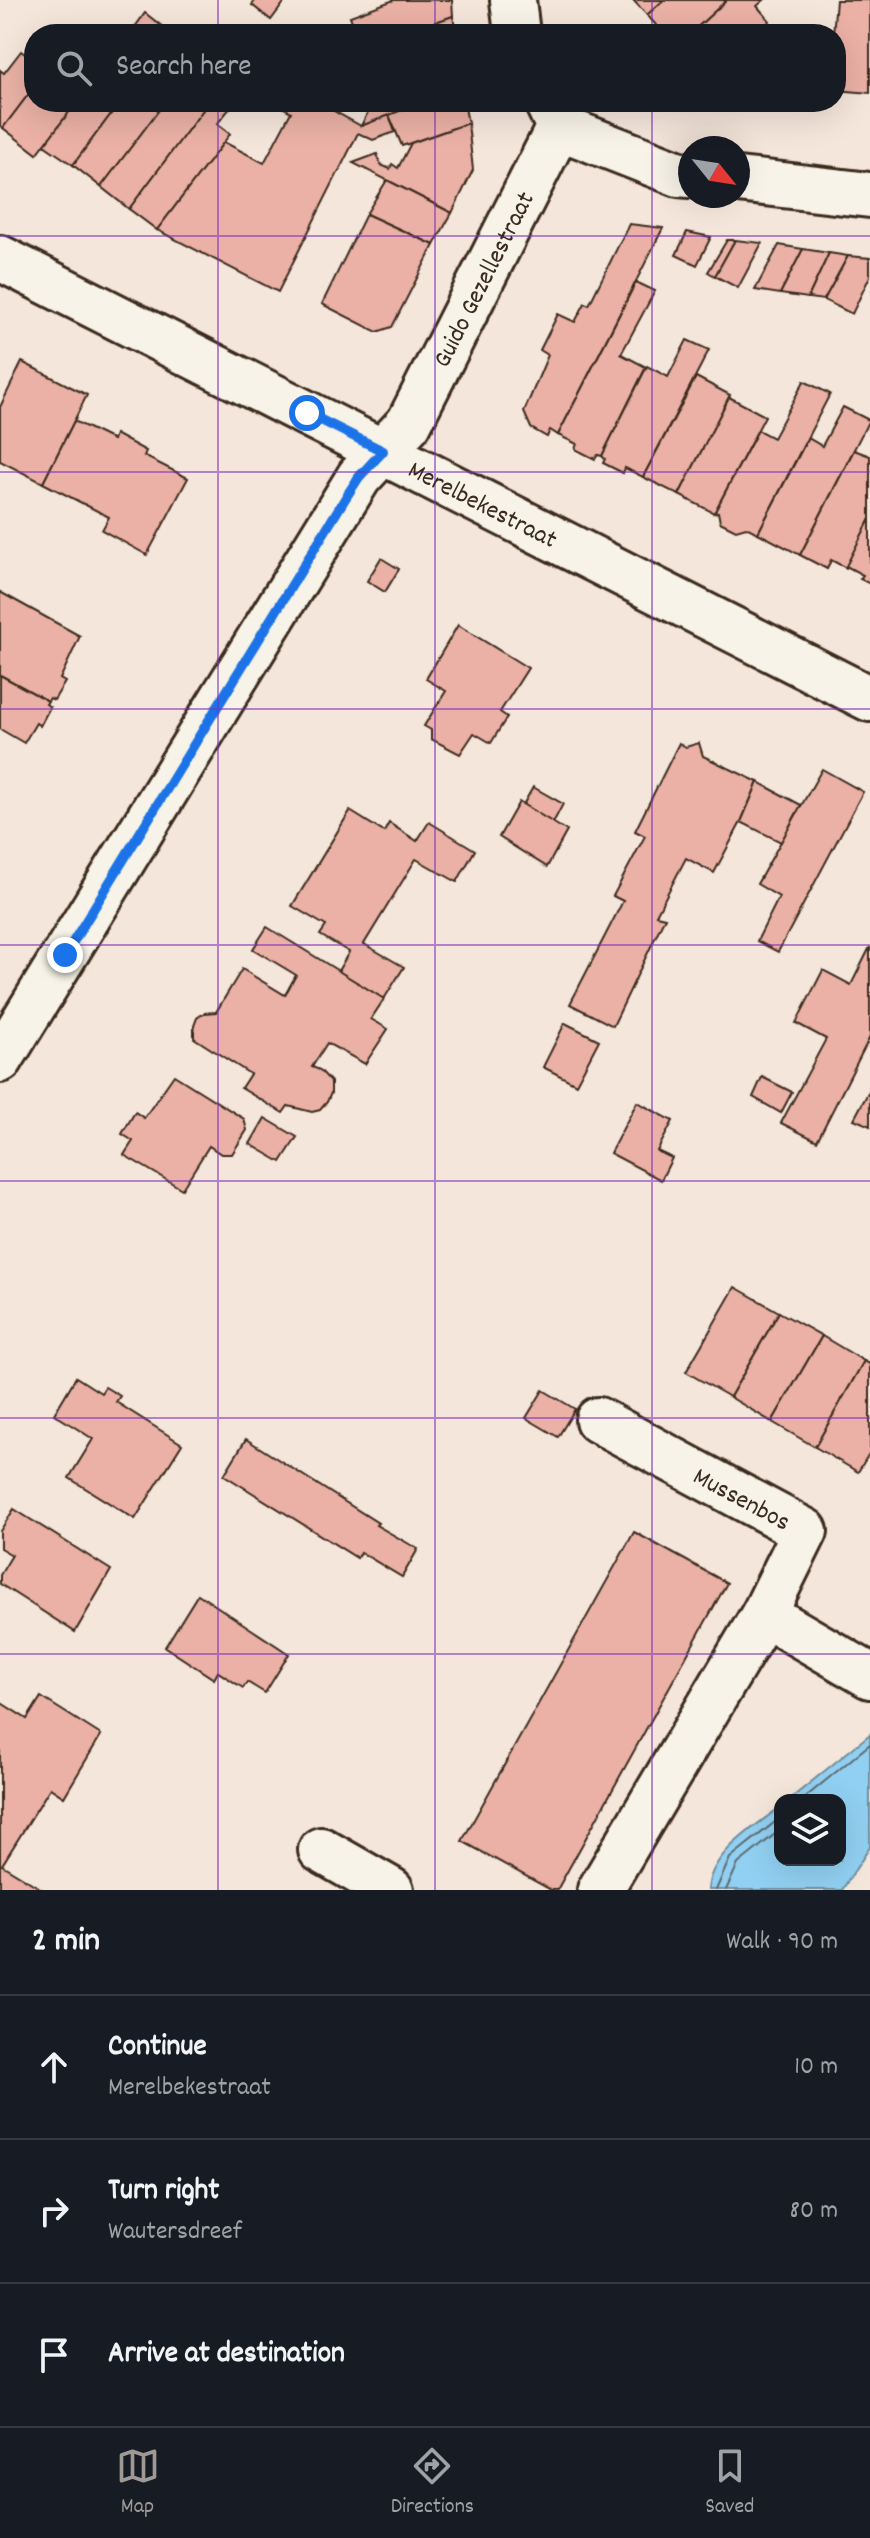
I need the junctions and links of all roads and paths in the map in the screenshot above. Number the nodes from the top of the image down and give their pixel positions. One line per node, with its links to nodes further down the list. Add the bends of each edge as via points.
1 (513, 0): 2 (street)
2 (516, 24)
3 (553, 114): 4 (street); 8 (street, Guido Gezellestraat, via 409,423)
4 (678, 174)
5 (750, 181): 6 (street)
6 (870, 195)
7 (3, 259): 8 (street, Merelbekestraat)
8 (383, 451): 9 (street, Merelbekestraat); 10 (street, Guido Gezellestraat, via 352,487)
9 (870, 699)
10 (0, 1060)
11 (598, 1420): 12 (street, Mussenbos, via 805,1531)
12 (764, 1614): 13 (street); 16 (street, Mussenbos)
13 (870, 1676)
14 (321, 1850): 15 (street)
15 (391, 1890)
16 (600, 1890)

